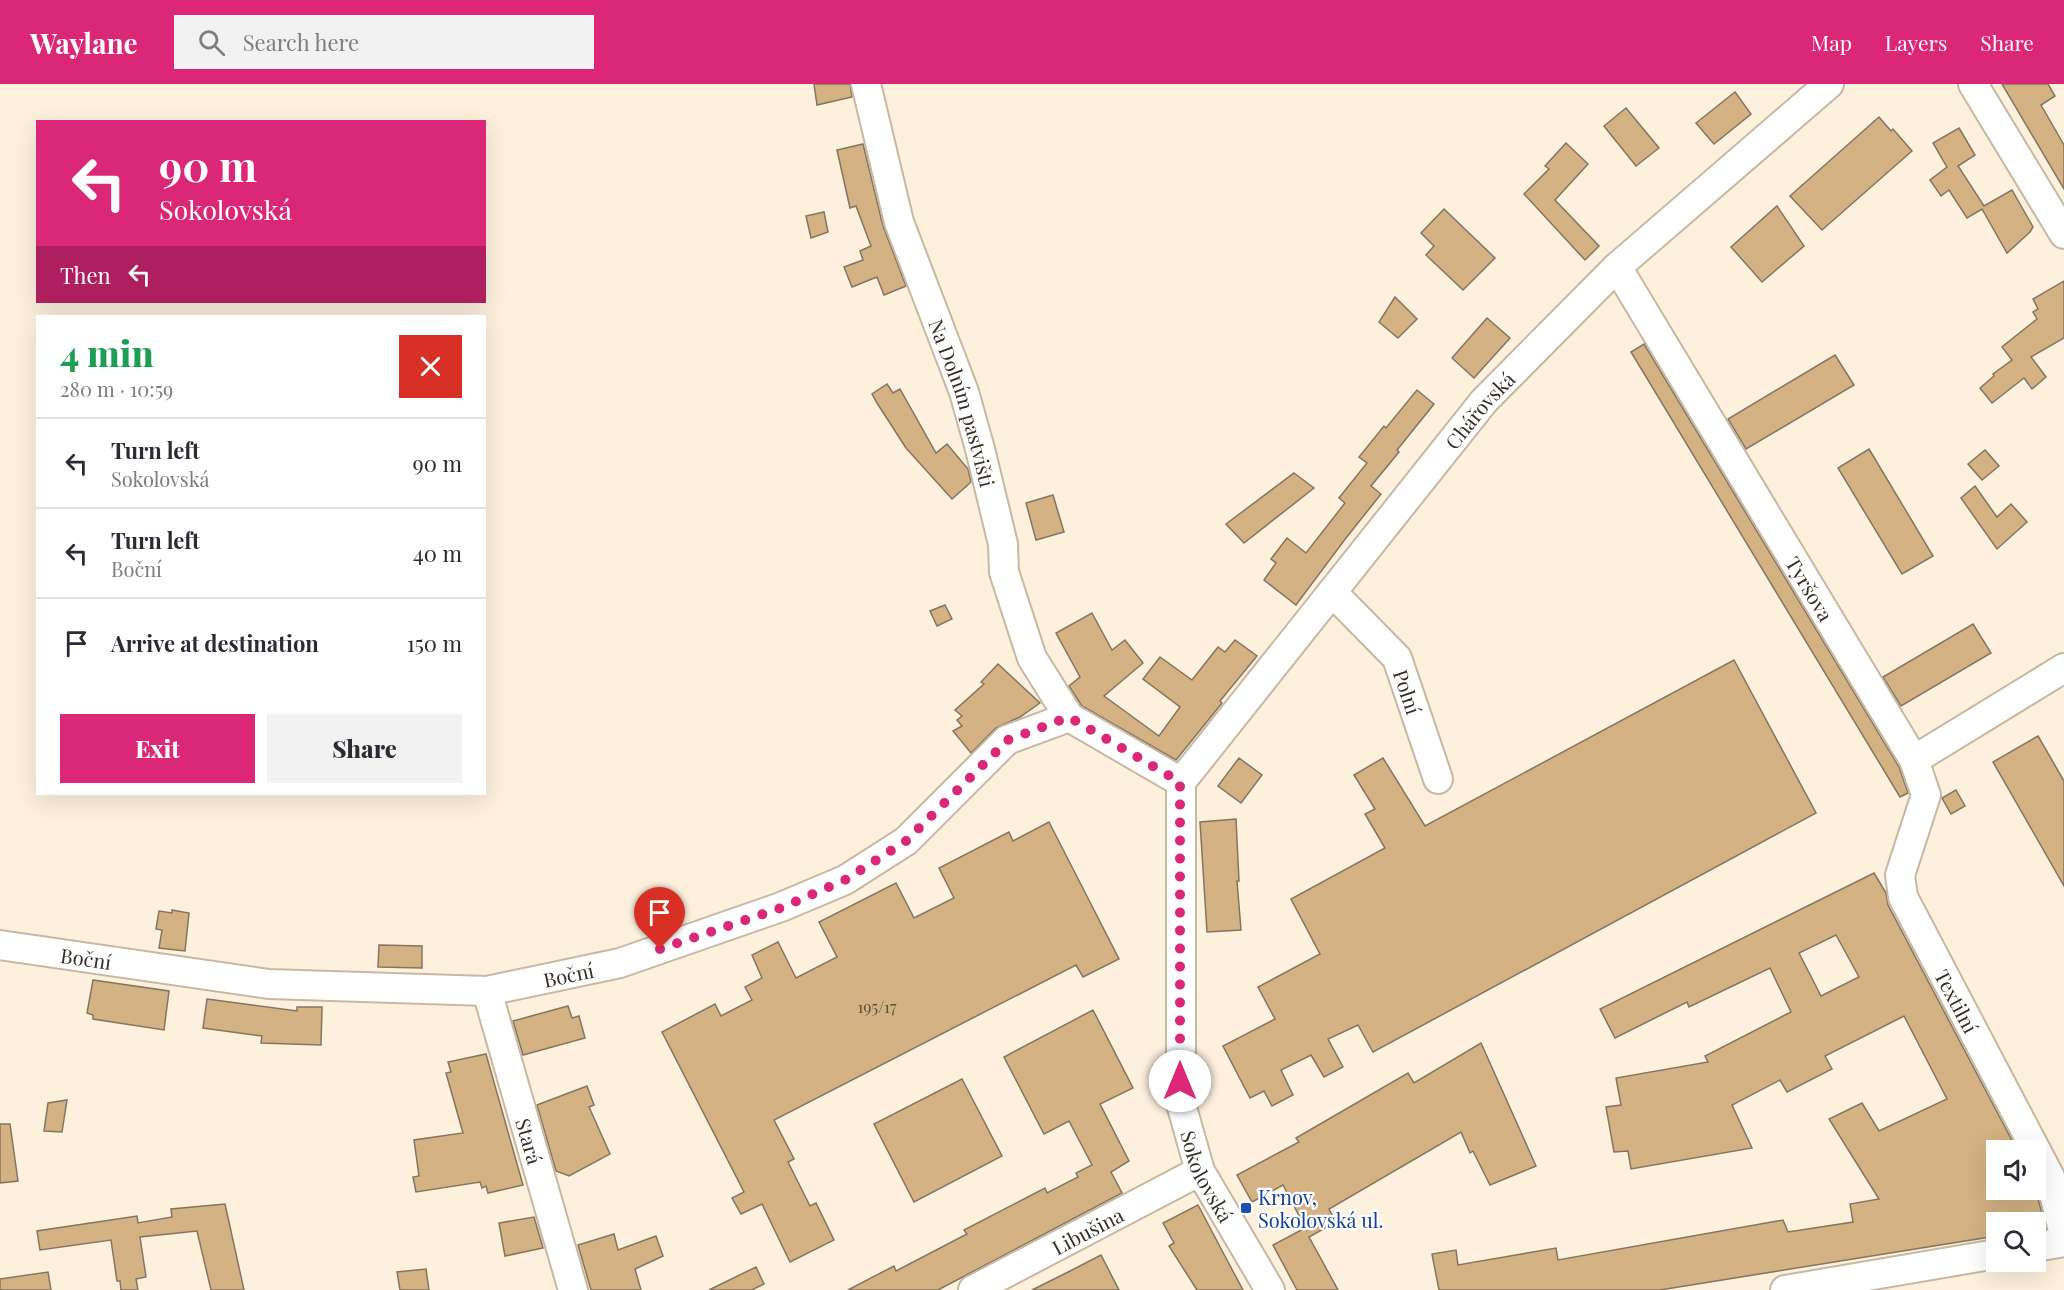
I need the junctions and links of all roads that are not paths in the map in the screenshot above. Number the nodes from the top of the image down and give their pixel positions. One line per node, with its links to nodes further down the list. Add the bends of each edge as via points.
1 (866, 84): 8 (street, Na Dolním pastvišti, via 899,222 964,392 981,449 1002,544 1004,572 1032,658)
2 (1829, 84): 5 (street, Chářovská)
3 (1973, 84): 4 (street)
4 (2064, 234)
5 (1617, 267): 6 (street, Chářovská, via 1484,401); 9 (street, Tyršova)
6 (1332, 592): 10 (street, Polní, via 1397,658); 11 (street, Chářovská)
7 (2064, 668): 9 (street)
8 (1069, 717): 11 (street); 13 (street, Boční, via 1008,740 906,841 845,880 781,908 620,963)
9 (1914, 760): 15 (street, Textilní, via 1926,795 1900,875 1903,897 2050,1177)
10 (1438, 779)
11 (1180, 782): 14 (street, Sokolovská, via 1180,1104)
12 (0, 945): 13 (street, Boční, via 269,984)
13 (487, 991): 19 (street, Stará)
14 (1200, 1171): 20 (street, Libušina); 21 (street, Sokolovská)
15 (2064, 1236)
16 (2064, 1242): 17 (street)
17 (2046, 1245)
18 (1986, 1256): 22 (street)
19 (573, 1290)
20 (973, 1290)
21 (1270, 1290)
22 (1785, 1290)

